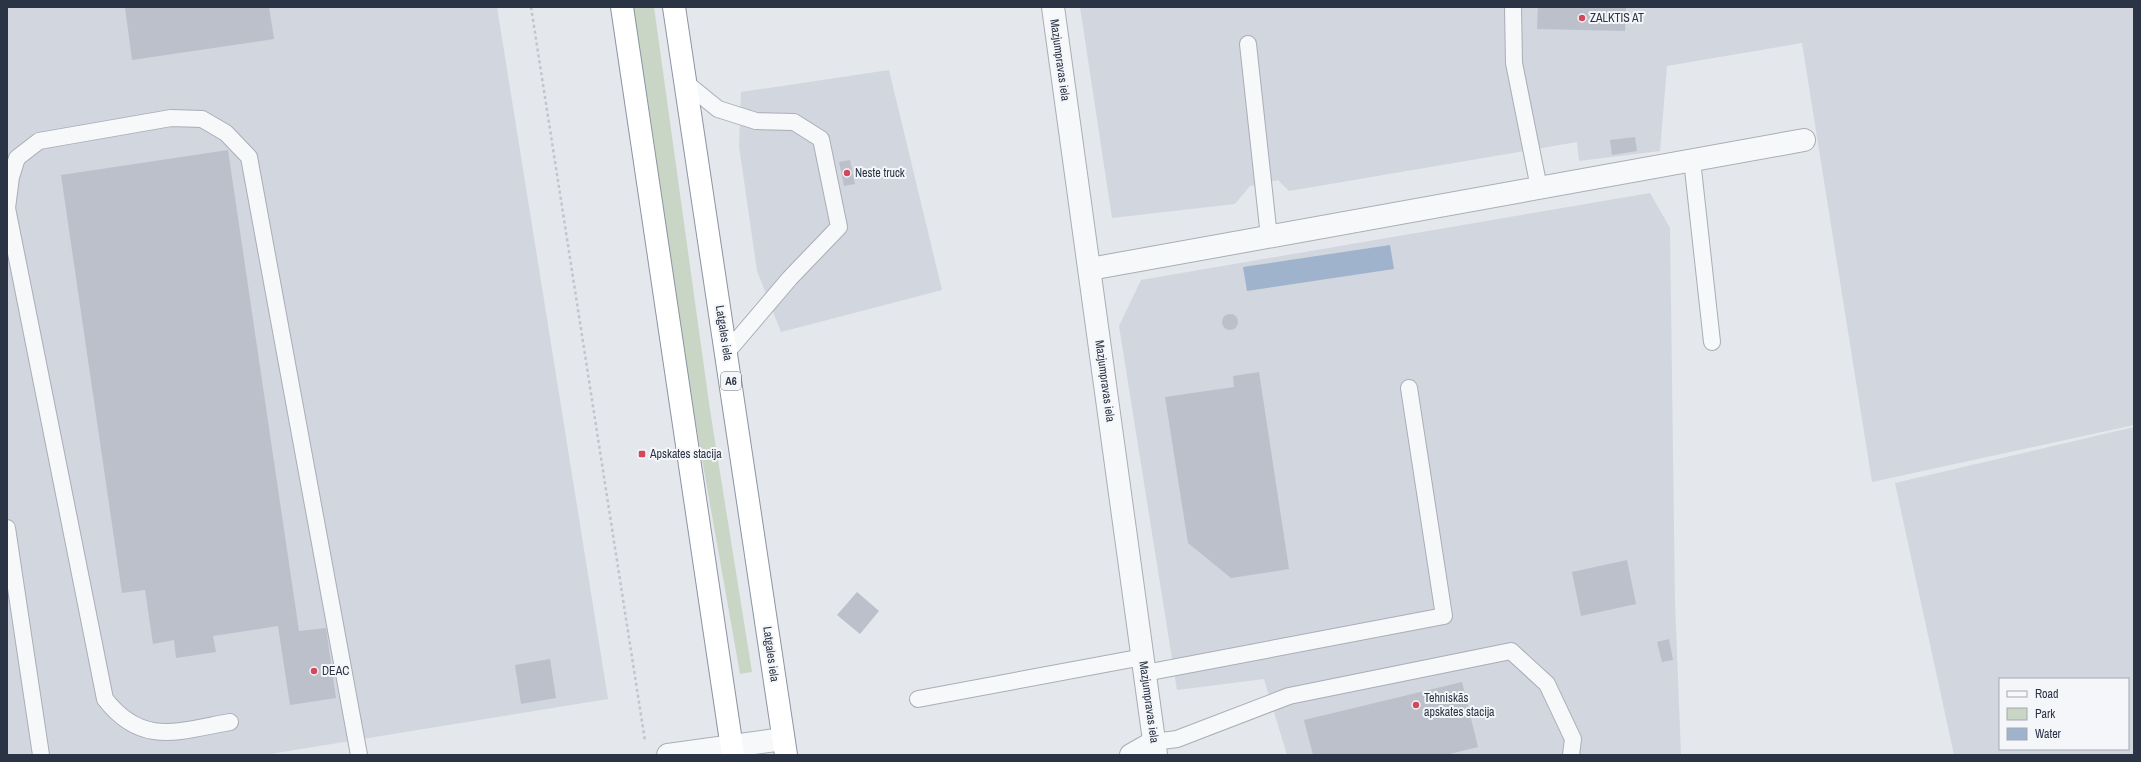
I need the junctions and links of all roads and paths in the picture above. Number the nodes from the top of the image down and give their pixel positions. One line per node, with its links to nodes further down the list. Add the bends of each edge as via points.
1 (531, 7): 20 (path)
2 (622, 7): 23 (highway)
3 (674, 7): 7 (highway, Latgales iela / A6)
4 (1053, 7): 12 (street, Mazjumpravas iela)
5 (1513, 7): 10 (lane, via 1514,63)
6 (1248, 44): 11 (lane)
7 (686, 83): 14 (highway, Latgales iela / A6); 14 (lane, via 718,109 756,121 794,122 821,140 839,227 790,278)
8 (1804, 140): 9 (street)
9 (1692, 160): 10 (street); 13 (lane)
10 (1539, 188): 11 (street)
11 (1269, 237): 12 (street)
12 (1090, 269): 17 (street, Mazjumpravas iela)
13 (1712, 342)
14 (727, 352): 21 (highway, Latgales iela / A6)
15 (1409, 388): 17 (lane, via 1444,616)
16 (7, 528): 24 (lane)
17 (1144, 665): 18 (lane); 22 (street, Mazjumpravas iela)
18 (918, 699)
19 (230, 722): 25 (lane, via 170,733 143,730 116,714 105,699 7,208 11,177 17,158 39,141 171,118 202,119 226,133 249,157)
20 (646, 747)
21 (785, 747): 23 (street)
22 (1155, 748): 27 (street); 28 (lane, via 1289,696 1512,651 1547,684 1573,739)
23 (732, 751): 26 (street)
24 (40, 755)
25 (359, 755)
26 (668, 755)
27 (1131, 755)
28 (1571, 755)

